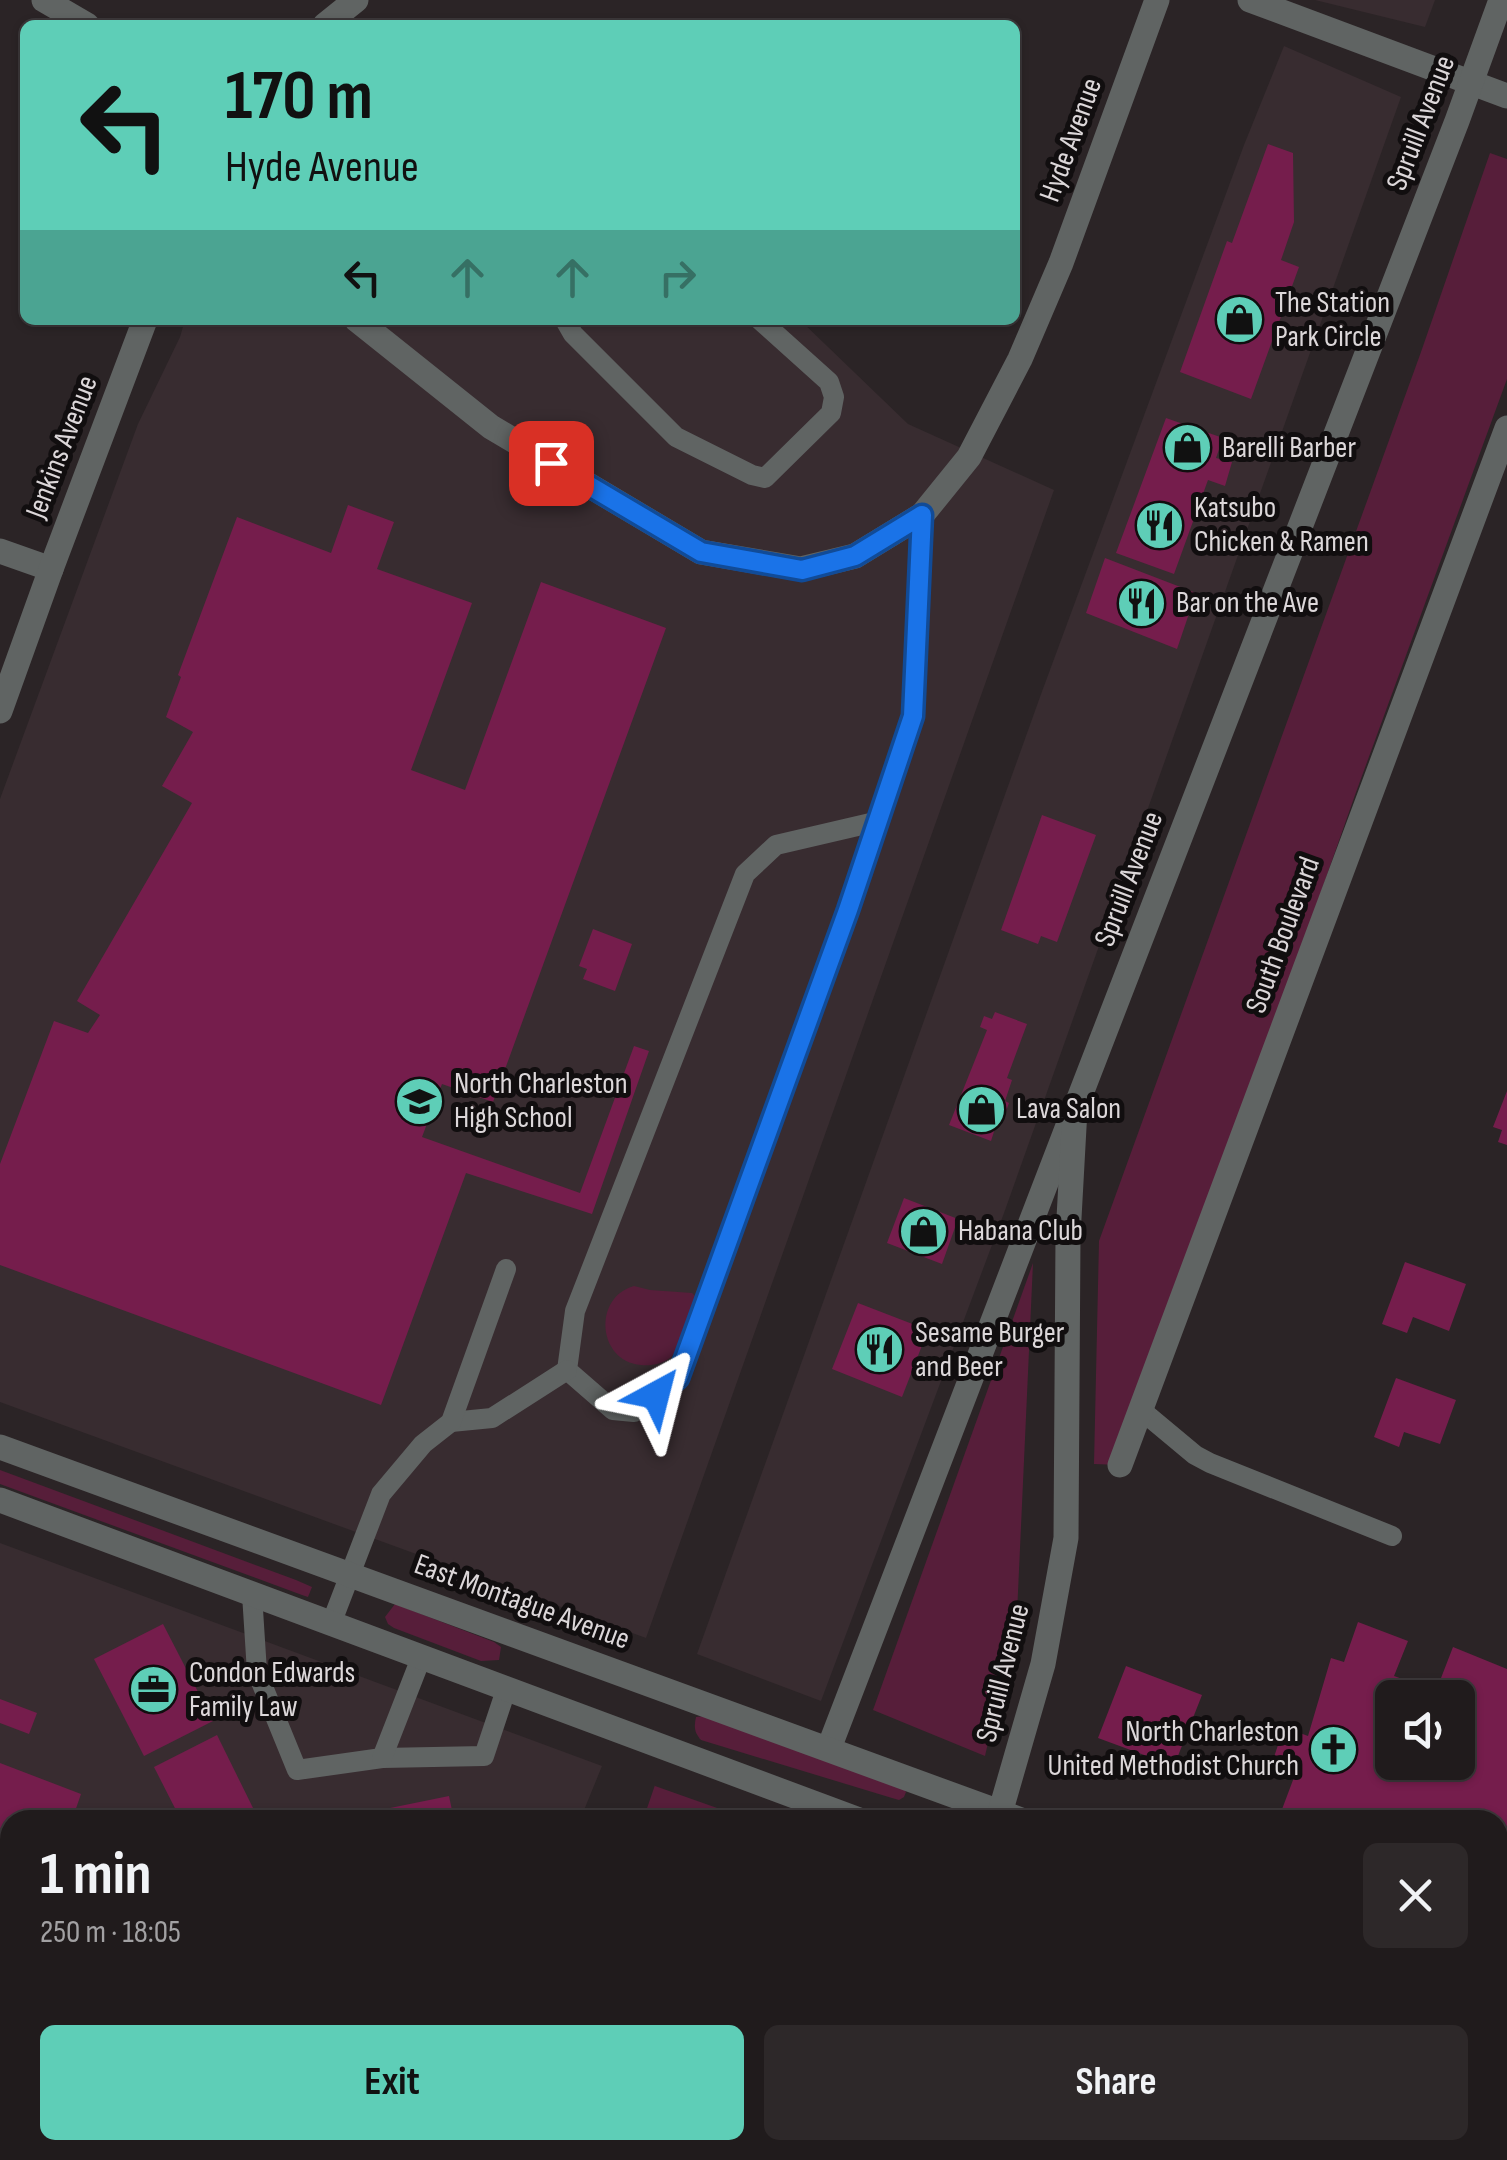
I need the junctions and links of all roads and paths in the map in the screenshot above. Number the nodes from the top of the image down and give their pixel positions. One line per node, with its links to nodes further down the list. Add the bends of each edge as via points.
1 (44, 0): 6 (street)
2 (356, 0): 7 (street)
3 (1157, 0): 15 (street, Hyde Avenue, via 1020,359 970,457)
4 (1250, 0): 8 (street)
5 (1501, 0): 8 (street, Spruill Avenue)
6 (78, 20)
7 (331, 20)
8 (1472, 82): 9 (street); 20 (street, Spruill Avenue)
9 (1507, 96)
10 (144, 325): 17 (street, Jenkins Avenue)
11 (363, 325): 15 (street, Hyde Avenue, via 491,427 701,552 802,570 855,556)
12 (568, 325): 13 (lane, via 676,438 765,478 831,413 834,397 830,382)
13 (766, 325)
14 (1507, 428): 23 (street, South Boulevard)
15 (922, 515): 19 (lane, via 913,716)
16 (0, 551): 17 (street)
17 (51, 569): 18 (street, Jenkins Avenue)
18 (0, 711)
19 (878, 821): 22 (lane, via 776,845 745,874 575,1311); 22 (lane, via 678,1378 634,1412 613,1410)
20 (1075, 1109): 34 (street); 38 (street, Spruill Avenue, via 1066,1538)
21 (506, 1270): 24 (lane)
22 (567, 1370): 24 (lane, via 492,1418)
23 (1140, 1410): 26 (street, South Boulevard); 28 (lane, via 1210,1463)
24 (451, 1422): 29 (lane, via 382,1494)
25 (0, 1446): 29 (street, East Montague Avenue)
26 (1120, 1465)
27 (0, 1500): 30 (street)
28 (1392, 1536)
29 (350, 1573): 31 (lane); 34 (street, East Montague Avenue)
30 (252, 1594): 31 (street); 35 (lane, via 257,1672 297,1770)
31 (331, 1624): 32 (street)
32 (421, 1658): 33 (street); 35 (lane)
33 (506, 1690): 35 (lane, via 484,1756); 36 (street)
34 (828, 1748): 37 (street, East Montague Avenue)
35 (382, 1758)
36 (832, 1810)
37 (988, 1810)
38 (1008, 1810)

